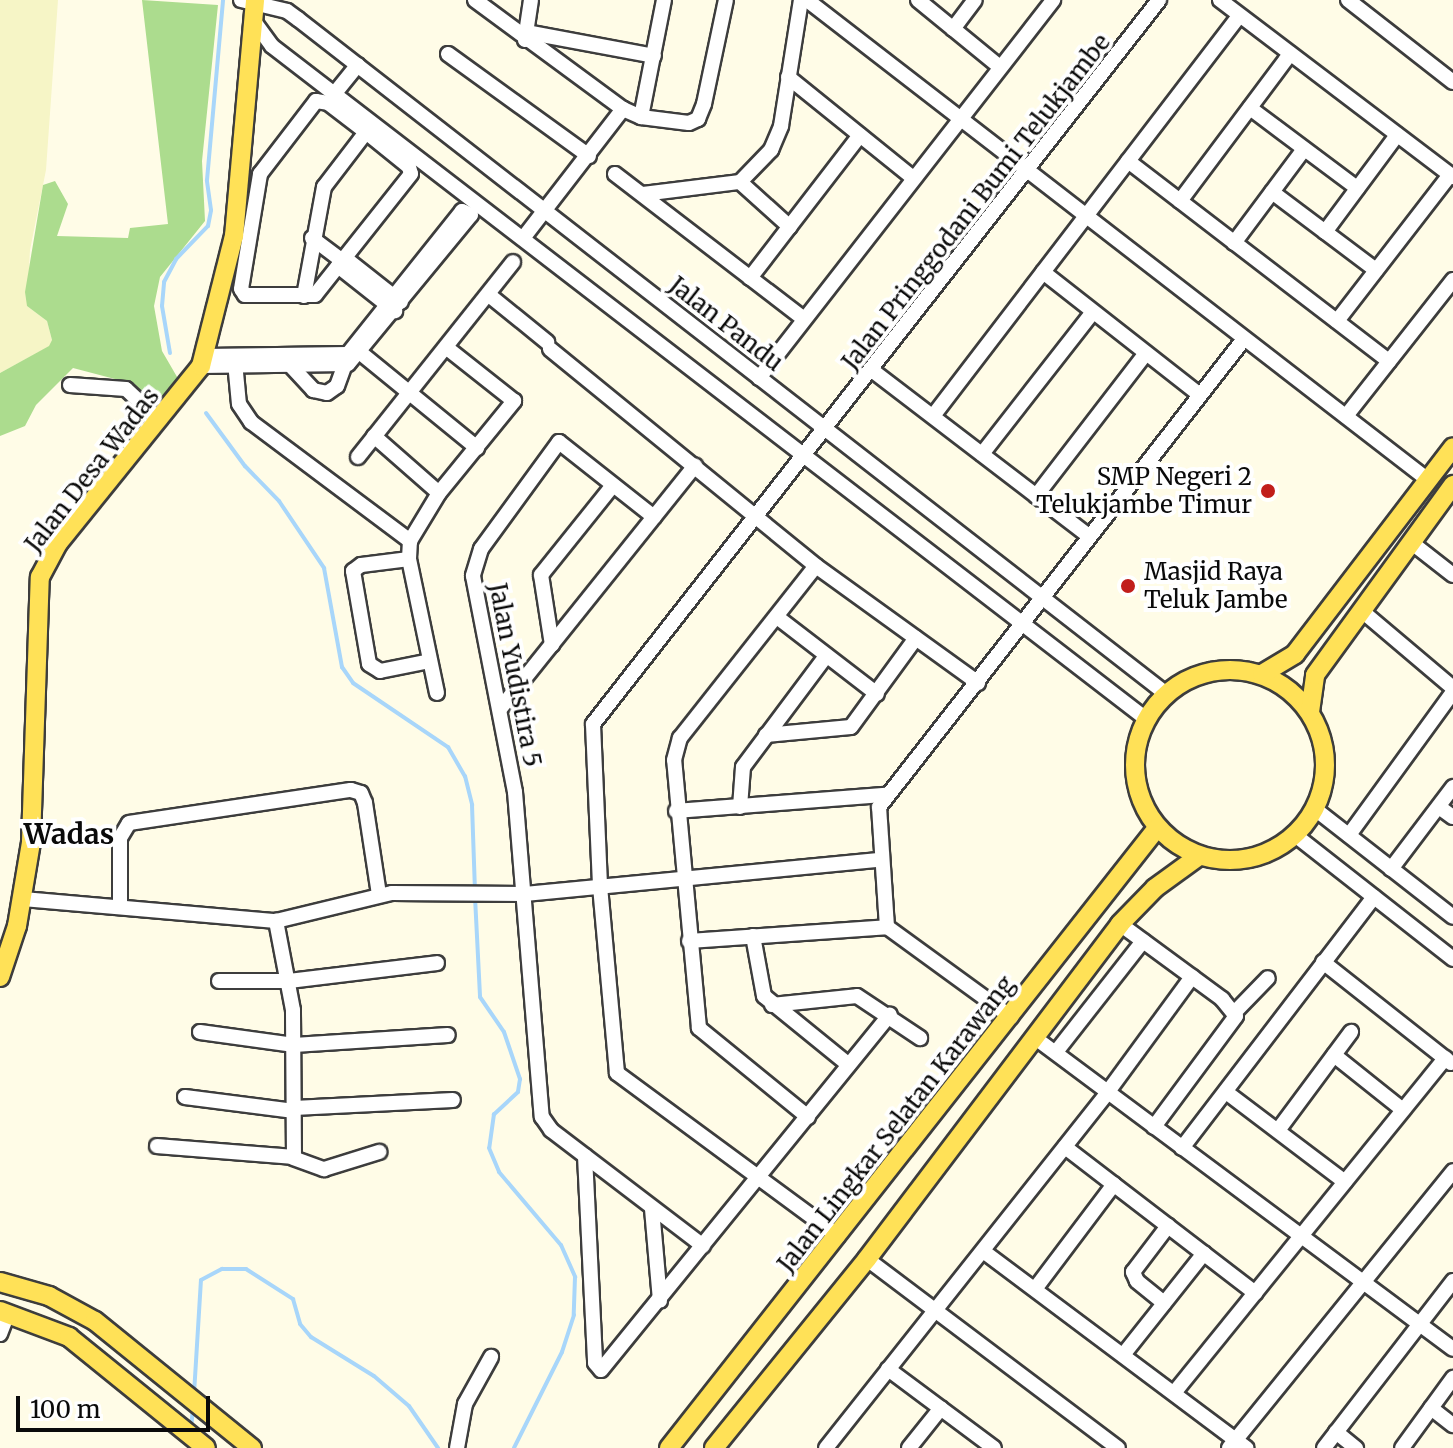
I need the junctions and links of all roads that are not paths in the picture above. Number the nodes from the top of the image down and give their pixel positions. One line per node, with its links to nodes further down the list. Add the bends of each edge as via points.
1 (241, 0): 2 (street, Jalan Pandu)
2 (255, 0): 15 (main road, Jalan Desa Wadas); 21 (street, Jalan Pandu, via 287,11)
3 (475, 0): 17 (street)
4 (531, 0): 17 (street)
5 (664, 0): 20 (street)
6 (726, 0): 28 (street, via 698,119 689,123)
7 (804, 0): 23 (street); 29 (street)
8 (918, 0): 16 (street)
9 (975, 0): 16 (street)
10 (1053, 0): 22 (street)
11 (1159, 0): 36 (street, Jalan Pringgodani Bumi Telukjambe)
12 (1220, 0): 14 (street)
13 (1348, 0): 24 (street)
14 (1239, 16): 19 (street); 35 (street)
15 (256, 24): 25 (street, via 272,46); 69 (main road, Jalan Desa Wadas, via 234,236)
16 (953, 29): 22 (street)
17 (526, 36): 20 (street); 27 (street)
18 (448, 54): 34 (street)
19 (1290, 54): 26 (street); 32 (street)
20 (654, 56): 28 (street)
21 (358, 65): 25 (street); 45 (street, Jalan Pandu)
22 (1000, 67): 29 (street)
23 (788, 77): 31 (street); 40 (street, via 775,143)
24 (1453, 82)
25 (335, 93): 50 (street)
26 (1250, 108): 33 (street); 44 (street)
27 (623, 109): 28 (street); 34 (street)
28 (641, 117)
29 (957, 119): 36 (street); 39 (street)
30 (366, 132): 51 (street, via 324,187); 53 (street, via 411,174); 60 (street, via 328,103 316,101 260,174 242,293)
31 (860, 135): 39 (street); 48 (street)
32 (1397, 135): 38 (street); 41 (street)
33 (1304, 149): 41 (street); 42 (street)
34 (589, 156): 45 (street)
35 (1128, 161): 44 (street); 46 (street)
36 (1027, 172): 46 (street); 73 (street, Jalan Pringgodani Bumi Telukjambe)
37 (615, 174): 43 (street)
38 (1452, 176): 55 (street)
39 (912, 177): 63 (street)
40 (740, 182): 43 (street); 48 (street)
41 (1357, 188): 49 (street)
42 (1272, 192): 49 (street); 52 (street)
43 (643, 194): 57 (street)
44 (1180, 201): 52 (street)
45 (545, 211): 50 (street); 74 (street, Jalan Pandu)
46 (1085, 217): 56 (street); 65 (street)
47 (458, 223): 61 (street)
48 (790, 227): 57 (street)
49 (1325, 232): 55 (street)
50 (524, 237): 87 (street)
51 (312, 238): 53 (street); 60 (street)
52 (1234, 243): 64 (street)
53 (342, 262): 60 (street, via 320,291); 61 (street)
54 (513, 262): 59 (street)
55 (1376, 270): 64 (street)
56 (1043, 272): 62 (street); 78 (street)
57 (750, 278): 63 (street)
58 (1453, 280): 70 (street)
59 (489, 295): 66 (street); 88 (street)
60 (304, 296)
61 (395, 304): 68 (street)
62 (1093, 312): 67 (street); 85 (street)
63 (804, 319): 74 (street)
64 (1337, 321): 70 (street)
65 (1244, 339): 77 (street); 79 (street)
66 (447, 348): 76 (street); 84 (street, via 514,401)
67 (1146, 353): 77 (street); 93 (street)
68 (352, 355): 71 (street); 71 (street, via 327,393 313,390); 76 (street)
69 (203, 361): 72 (street); 80 (main road, Jalan Desa Wadas)
70 (1389, 361): 79 (street)
71 (293, 362): 72 (street)
72 (235, 363): 97 (street, via 239,404 251,422)
73 (873, 371): 78 (street); 81 (street, Jalan Pringgodani Bumi Telukjambe)
74 (759, 378): 81 (street, Jalan Pandu)
75 (70, 385): 80 (street, via 126,389)
76 (410, 394): 82 (street); 84 (street)
77 (1200, 395): 96 (street)
78 (933, 416): 85 (street)
79 (1346, 416): 89 (street)
80 (159, 420): 138 (main road, Jalan Desa Wadas, via 59,542 40,577 31,842)
81 (826, 429): 87 (street, Jalan Pringgodani Bumi Telukjambe); 102 (street, Jalan Pandu)
82 (374, 436): 86 (street); 91 (street)
83 (1453, 447): 89 (main road)
84 (477, 448): 91 (street)
85 (982, 454): 93 (street)
86 (358, 457)
87 (801, 457): 95 (street, Jalan Pringgodani Bumi Telukjambe); 105 (street)
88 (695, 466): 94 (street); 95 (street)
89 (1428, 480): 110 (main road, via 1295,654)
90 (613, 485): 94 (street); 107 (street, via 541,575); 116 (street, Jalan Yudistira 5, via 559,442 474,567)
91 (439, 493): 97 (street)
92 (1450, 494): 98 (main road)
93 (1036, 496): 96 (street)
94 (654, 517): 107 (street)
95 (755, 517): 100 (street); 134 (street, Jalan Pringgodani Bumi Telukjambe, via 593,724)
96 (1089, 536): 102 (street)
97 (410, 541): 99 (street)
98 (1412, 543): 101 (street); 103 (main road)
99 (409, 559): 109 (street); 109 (street, via 361,565 353,571 369,664 380,671)
100 (816, 566): 104 (street); 106 (street)
101 (1453, 575)
102 (1042, 596): 105 (street); 114 (street, Jalan Pandu)
103 (1362, 611): 112 (street); 117 (main road, via 1315,675)
104 (777, 617): 108 (street); 125 (street, via 680,738 674,760)
105 (1019, 626): 111 (street); 118 (street)
106 (916, 638): 111 (street); 115 (street)
107 (552, 645): 116 (street)
108 (826, 656): 115 (street); 119 (street)
109 (430, 661): 113 (street)
110 (1262, 674): 114 (main road, via 1228,669 1206,673); 117 (main road, via 1287,688)
111 (978, 683): 121 (street)
112 (1453, 690): 129 (street)
113 (437, 693)
114 (1165, 693): 118 (main road)
115 (877, 694): 119 (street, via 845,730)
116 (500, 709): 136 (street, Jalan Yudistira 5)
117 (1310, 712): 124 (main road, via 1326,757)
118 (1145, 718): 127 (main road, via 1135,746 1133,775 1141,804)
119 (766, 735): 122 (street, via 740,773)
120 (1453, 787): 123 (street)
121 (885, 795): 122 (street); 131 (street, via 877,818)
122 (740, 807): 125 (street)
123 (1439, 807): 126 (street); 132 (street)
124 (1315, 809): 128 (main road); 129 (street)
125 (676, 811): 133 (street)
126 (1453, 817)
127 (1157, 828): 130 (main road); 158 (main road, Jalan Lingkar Selatan Karawang)
128 (1295, 835): 130 (main road, via 1246,859); 137 (street)
129 (1349, 835): 132 (street)
130 (1199, 856): 142 (main road, via 1155,888)
131 (879, 860): 133 (street); 143 (street)
132 (1391, 869): 140 (street)
133 (682, 877): 134 (street); 145 (street)
134 (600, 885): 136 (street); 185 (street, Jalan Pringgodani Bumi Telukjambe, via 617,1073)
135 (379, 894): 136 (street); 139 (street, via 365,803 361,793 351,790 129,823 120,838); 141 (street)
136 (524, 894): 182 (street, Jalan Yudistira 5, via 539,1107 551,1130)
137 (1374, 897): 147 (street); 148 (street)
138 (23, 899): 139 (street); 150 (main road, Jalan Desa Wadas)
139 (120, 904): 141 (street)
140 (1453, 917)
141 (276, 921): 154 (street)
142 (1120, 924): 146 (street); 162 (main road)
143 (887, 927): 144 (street); 158 (street)
144 (753, 936): 145 (street); 155 (street, via 763,992)
145 (689, 941): 175 (street, via 699,1028)
146 (1143, 941): 151 (street); 165 (street)
147 (1453, 959)
148 (1323, 962): 167 (street); 169 (street)
149 (437, 963): 154 (street)
150 (0, 977)
151 (1192, 977): 156 (street); 170 (street)
152 (1268, 978): 156 (street)
153 (219, 981): 154 (street)
154 (289, 981): 164 (street)
155 (772, 1005): 157 (street, via 857,996); 168 (street)
156 (1235, 1012): 176 (street, via 1231,1029)
157 (890, 1015): 163 (street); 168 (street)
158 (1011, 1017): 190 (main road, Jalan Lingkar Selatan Karawang)
159 (200, 1032): 164 (street)
160 (1351, 1032): 166 (street)
161 (448, 1035): 164 (street)
162 (1034, 1037): 165 (street); 195 (main road)
163 (920, 1038)
164 (294, 1045): 173 (street)
165 (1056, 1052): 170 (street)
166 (1334, 1055): 174 (street); 177 (street)
167 (1449, 1061): 174 (street)
168 (849, 1065): 175 (street)
169 (1226, 1092): 177 (street); 180 (street)
170 (1107, 1093): 176 (street); 179 (street)
171 (185, 1097): 173 (street)
172 (453, 1100): 173 (street)
173 (294, 1110): 183 (street)
174 (1403, 1110): 186 (street)
175 (808, 1117): 185 (street)
176 (1154, 1127): 180 (street)
177 (1279, 1129): 186 (street)
178 (157, 1146): 183 (street)
179 (1065, 1147): 187 (street); 193 (street)
180 (1182, 1148): 191 (street)
181 (379, 1152): 183 (street, via 324,1169)
182 (585, 1156): 188 (street, Jalan Yudistira 5); 201 (street, via 598,1369 612,1363)
183 (293, 1158)
184 (1453, 1171): 196 (street)
185 (758, 1178): 190 (street, Jalan Pringgodani Bumi Telukjambe); 192 (street)
186 (1345, 1182): 191 (street)
187 (1114, 1184): 189 (street); 199 (street)
188 (652, 1209): 192 (street, Jalan Yudistira 5); 201 (street)
189 (1168, 1226): 194 (street); 202 (street, via 1133,1272)
190 (838, 1236): 207 (main road, Jalan Lingkar Selatan Karawang)
191 (1301, 1237): 196 (street); 200 (street)
192 (703, 1246): 201 (street)
193 (983, 1251): 199 (street); 203 (street)
194 (1204, 1253): 200 (street); 202 (street)
195 (867, 1259): 203 (street); 210 (main road)
196 (1360, 1281): 205 (street); 220 (street)
197 (1453, 1281): 205 (street)
198 (0, 1282): 222 (main road, via 69,1305)
199 (1035, 1289): 209 (street)
200 (1255, 1293): 214 (street)
201 (660, 1301)
202 (1164, 1303): 209 (street)
203 (934, 1310): 212 (street); 228 (street)
204 (4, 1312): 206 (street); 219 (main road, via 69,1337)
205 (1418, 1323): 208 (street); 218 (street)
206 (0, 1334)
207 (760, 1337): 210 (main road); 224 (main road, Jalan Lingkar Selatan Karawang)
208 (1453, 1349)
209 (1123, 1355): 214 (street)
210 (790, 1356): 225 (main road)
211 (491, 1357): 223 (street, via 465,1404)
212 (888, 1369): 215 (street); 226 (street)
213 (1453, 1378): 216 (street)
214 (1174, 1393): 220 (street)
215 (941, 1408): 221 (street); 227 (street)
216 (1431, 1408): 217 (street); 231 (street)
217 (1453, 1425)
218 (1336, 1432): 229 (street); 230 (street)
219 (202, 1445)
220 (1237, 1445)
221 (992, 1447)
222 (252, 1448)
223 (457, 1448)
224 (669, 1448)
225 (714, 1448)
226 (826, 1448)
227 (909, 1448)
228 (1118, 1448)
229 (1324, 1448)
230 (1356, 1448)
231 (1402, 1448)

